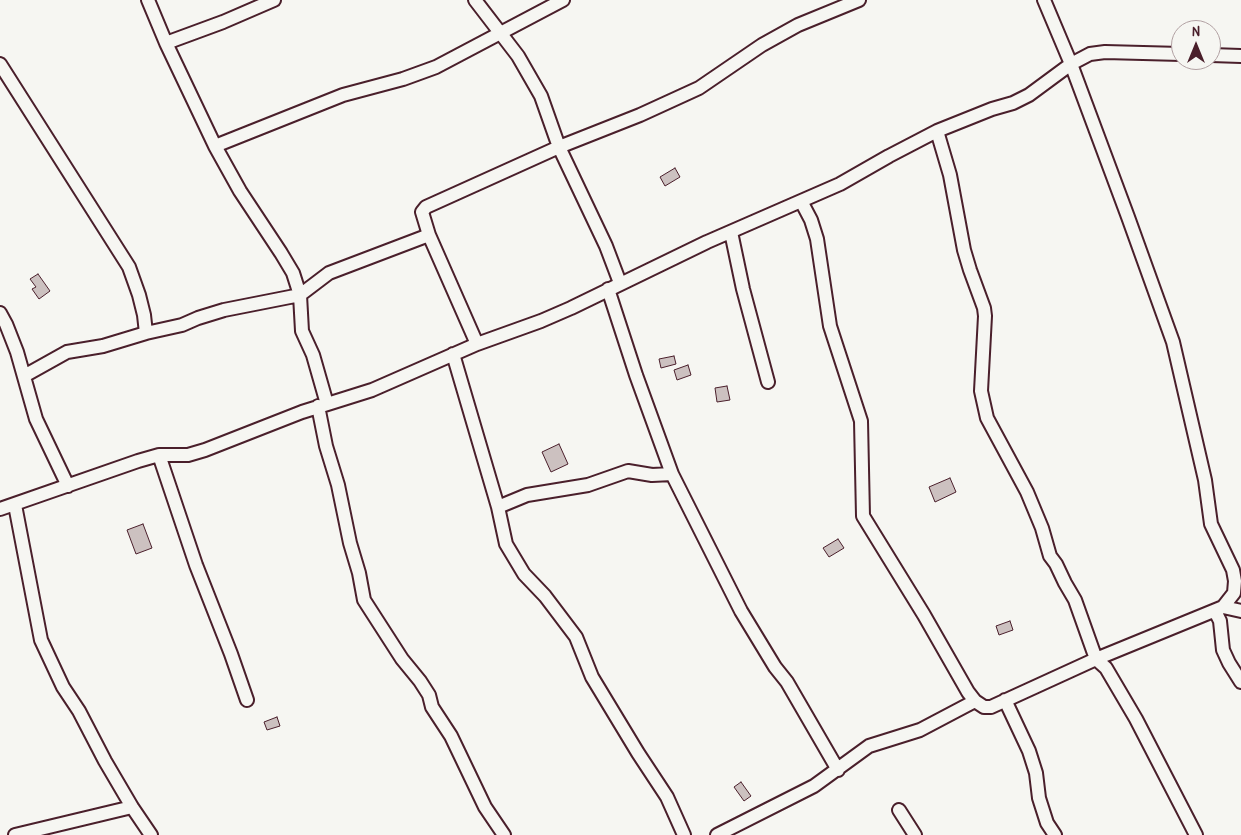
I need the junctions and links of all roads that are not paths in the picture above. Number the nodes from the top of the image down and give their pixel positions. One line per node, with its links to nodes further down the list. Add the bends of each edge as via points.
1 (148, 0): 8 (street)
2 (274, 0): 8 (street)
3 (475, 0): 7 (street)
4 (563, 0): 7 (street)
5 (858, 0): 16 (street, via 762,44 699,88)
6 (1044, 0): 13 (street)
7 (500, 34): 15 (street, via 436,67 343,95); 16 (street, via 518,56 541,96)
8 (166, 43): 15 (street)
9 (1171, 54): 13 (street, via 1105,52 1090,54)
10 (1221, 55): 11 (street)
11 (1241, 56)
12 (0, 64): 23 (street, via 129,267 139,295)
13 (1071, 64): 14 (street, via 1013,103); 35 (street, via 1173,342 1205,480 1211,524 1235,581 1234,594)
14 (937, 131): 17 (street, via 840,184); 37 (street, via 950,175 964,250 984,308 981,391 987,418 1027,492 1050,556 1075,600)
15 (215, 146): 21 (street, via 293,273)
16 (559, 147): 19 (street, via 426,207 422,212); 20 (street, via 606,246)
17 (801, 201): 18 (street); 41 (street, via 817,239 830,326 861,421 863,516)
18 (731, 232): 20 (street); 27 (street)
19 (429, 235): 21 (street, via 329,273); 24 (street)
20 (614, 286): 24 (street, via 541,321); 30 (street, via 636,375)
21 (300, 294): 23 (street, via 224,310 182,325); 28 (street, via 302,331 312,355)
22 (0, 313): 26 (street)
23 (146, 333): 26 (street, via 103,346 67,352)
24 (477, 344): 25 (street)
25 (453, 354): 28 (street, via 372,390); 33 (street)
26 (24, 376): 31 (street, via 36,419)
27 (768, 382)
28 (323, 405): 29 (street, via 196,452); 47 (street, via 326,446 342,499 364,600 429,694 432,707 451,736 485,807)
29 (160, 455): 31 (street); 39 (street, via 196,565)
30 (672, 474): 33 (street, via 628,471 588,485 527,494); 42 (street, via 741,611)
31 (68, 486): 32 (street)
32 (15, 505): 34 (street); 43 (street, via 41,640 63,687)
33 (498, 507): 48 (street, via 506,544 524,574 576,637 592,677 667,796)
34 (0, 509)
35 (1219, 609): 36 (street); 37 (street); 38 (street, via 1223,650)
36 (1241, 611)
37 (1096, 659): 40 (street); 52 (street, via 1106,668 1136,719)
38 (1241, 682)
39 (247, 700)
40 (1005, 700): 41 (street, via 984,707); 51 (street, via 1029,751 1039,798 1047,823)
41 (975, 701): 42 (street, via 920,730 868,746)
42 (838, 770): 49 (street, via 814,786)
43 (132, 807): 45 (street); 46 (street)
44 (899, 810): 50 (street)
45 (15, 835)
46 (152, 835)
47 (504, 835)
48 (684, 835)
49 (717, 835)
50 (915, 835)
51 (1055, 835)
52 (1196, 835)

